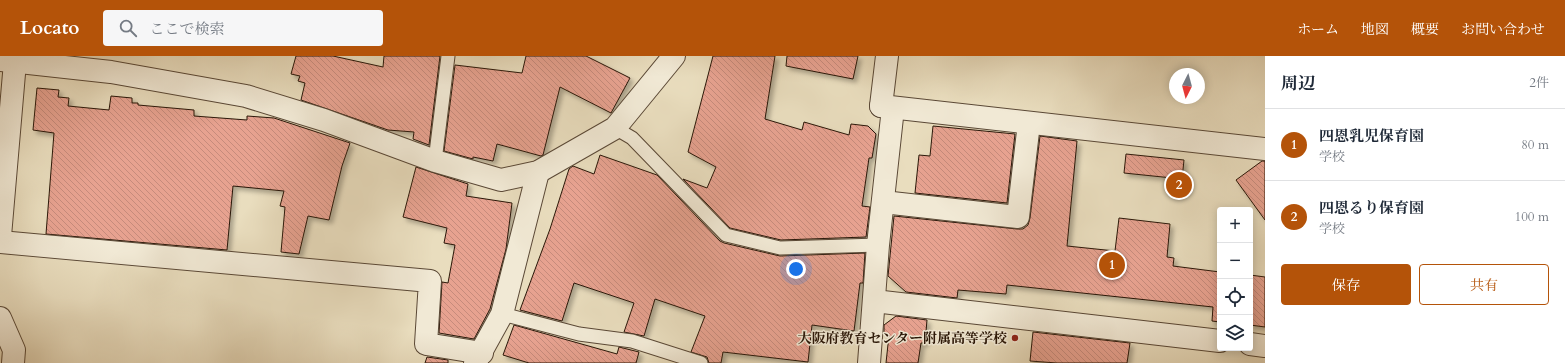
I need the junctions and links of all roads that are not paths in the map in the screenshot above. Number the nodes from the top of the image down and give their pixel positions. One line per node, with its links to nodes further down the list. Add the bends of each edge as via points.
1 (448, 56): 10 (lane)
2 (674, 56): 8 (street)
3 (887, 56): 6 (street)
4 (7, 61): 5 (street); 13 (street)
5 (115, 64): 10 (street, via 246,96 324,120)
6 (887, 107): 7 (street); 12 (street)
7 (1029, 123): 9 (street); 12 (street, via 1018,217)
8 (615, 128): 11 (street); 15 (lane, via 632,138 726,235 780,248)
9 (1265, 149)
10 (435, 161): 11 (street, via 500,180)
11 (538, 172): 17 (street)
12 (883, 202): 15 (street)
13 (0, 236)
14 (0, 242): 22 (street, via 430,281 426,344)
15 (878, 245): 16 (street)
16 (874, 300): 19 (street); 25 (street)
17 (502, 314): 22 (street); 24 (lane, via 578,334 632,341)
18 (0, 318): 23 (street, via 14,350)
19 (1217, 340)
20 (1253, 344): 21 (street)
21 (1265, 346)
22 (479, 358)
23 (13, 363)
24 (701, 363)
25 (869, 363)

